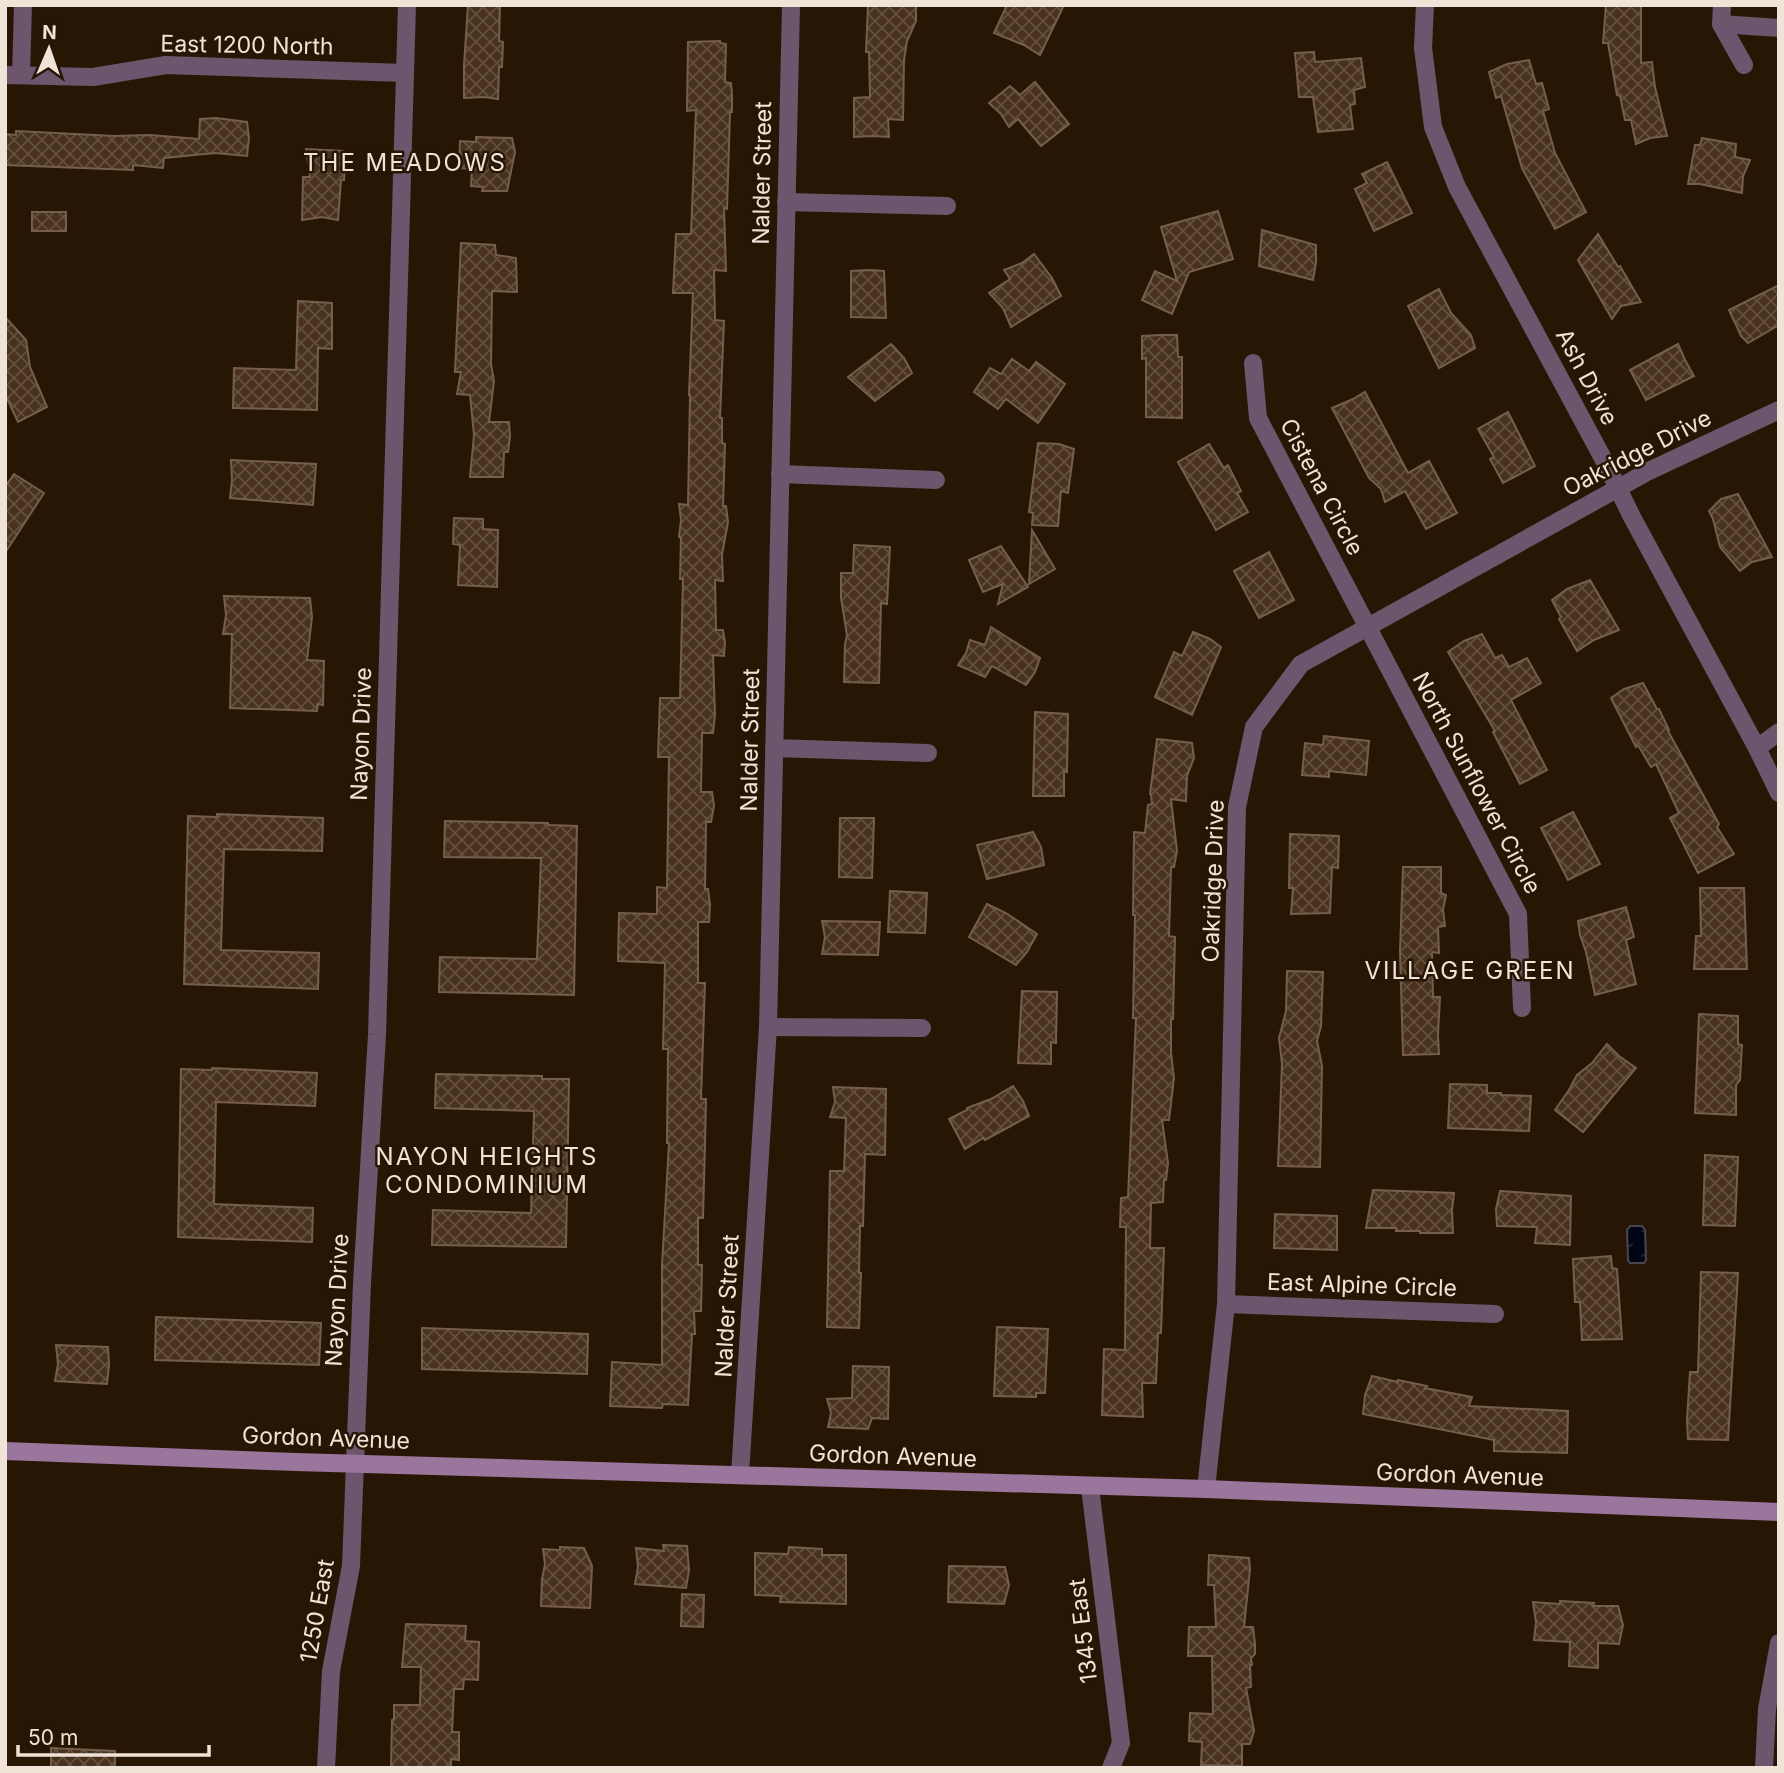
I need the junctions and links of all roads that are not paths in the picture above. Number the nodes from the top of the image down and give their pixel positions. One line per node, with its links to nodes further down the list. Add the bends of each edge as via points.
1 (23, 5): 10 (street)
2 (407, 5): 9 (street, Nayon Drive)
3 (791, 5): 11 (street, Nalder Street)
4 (1425, 5): 17 (street, Ash Drive, via 1423,48 1433,127 1457,187)
5 (1722, 5): 6 (street)
6 (1721, 24): 7 (street); 8 (street)
7 (1779, 28)
8 (1744, 65)
9 (405, 73): 10 (street, East 1200 North, via 166,65 93,77); 30 (street, Nayon Drive, via 377,1035)
10 (13, 75)
11 (786, 202): 12 (street); 15 (street, Nalder Street)
12 (947, 206)
13 (1253, 363): 18 (street, Cistena Circle, via 1258,418)
14 (1779, 410): 17 (street, Oakridge Drive)
15 (780, 474): 16 (street); 20 (street, Nalder Street)
16 (936, 480)
17 (1619, 489): 18 (street, Oakridge Drive); 21 (street, Ash Drive)
18 (1368, 628): 24 (street, North Sunflower Circle, via 1518,914); 27 (street, Oakridge Drive, via 1301,664 1254,727 1237,807)
19 (1779, 732): 21 (street)
20 (774, 748): 22 (street); 25 (street, Nalder Street)
21 (1757, 748): 23 (street, Ash Drive)
22 (928, 753)
23 (1779, 793)
24 (1522, 1008)
25 (768, 1027): 26 (street); 31 (street, Nalder Street)
26 (922, 1028)
27 (1226, 1304): 28 (street, East Alpine Circle); 33 (street, Oakridge Drive)
28 (1495, 1314)
29 (5, 1451): 30 (main road, Gordon Avenue)
30 (355, 1463): 31 (main road, Gordon Avenue); 36 (street, 1250 East, via 351,1566 331,1671)
31 (740, 1475): 32 (main road, Gordon Avenue)
32 (1090, 1487): 33 (main road, Gordon Avenue); 37 (street, 1345 East, via 1121,1743)
33 (1206, 1489): 34 (main road, Gordon Avenue)
34 (1779, 1512)
35 (1779, 1643): 38 (street, via 1767,1709)
36 (326, 1768)
37 (1111, 1768)
38 (1764, 1768)

